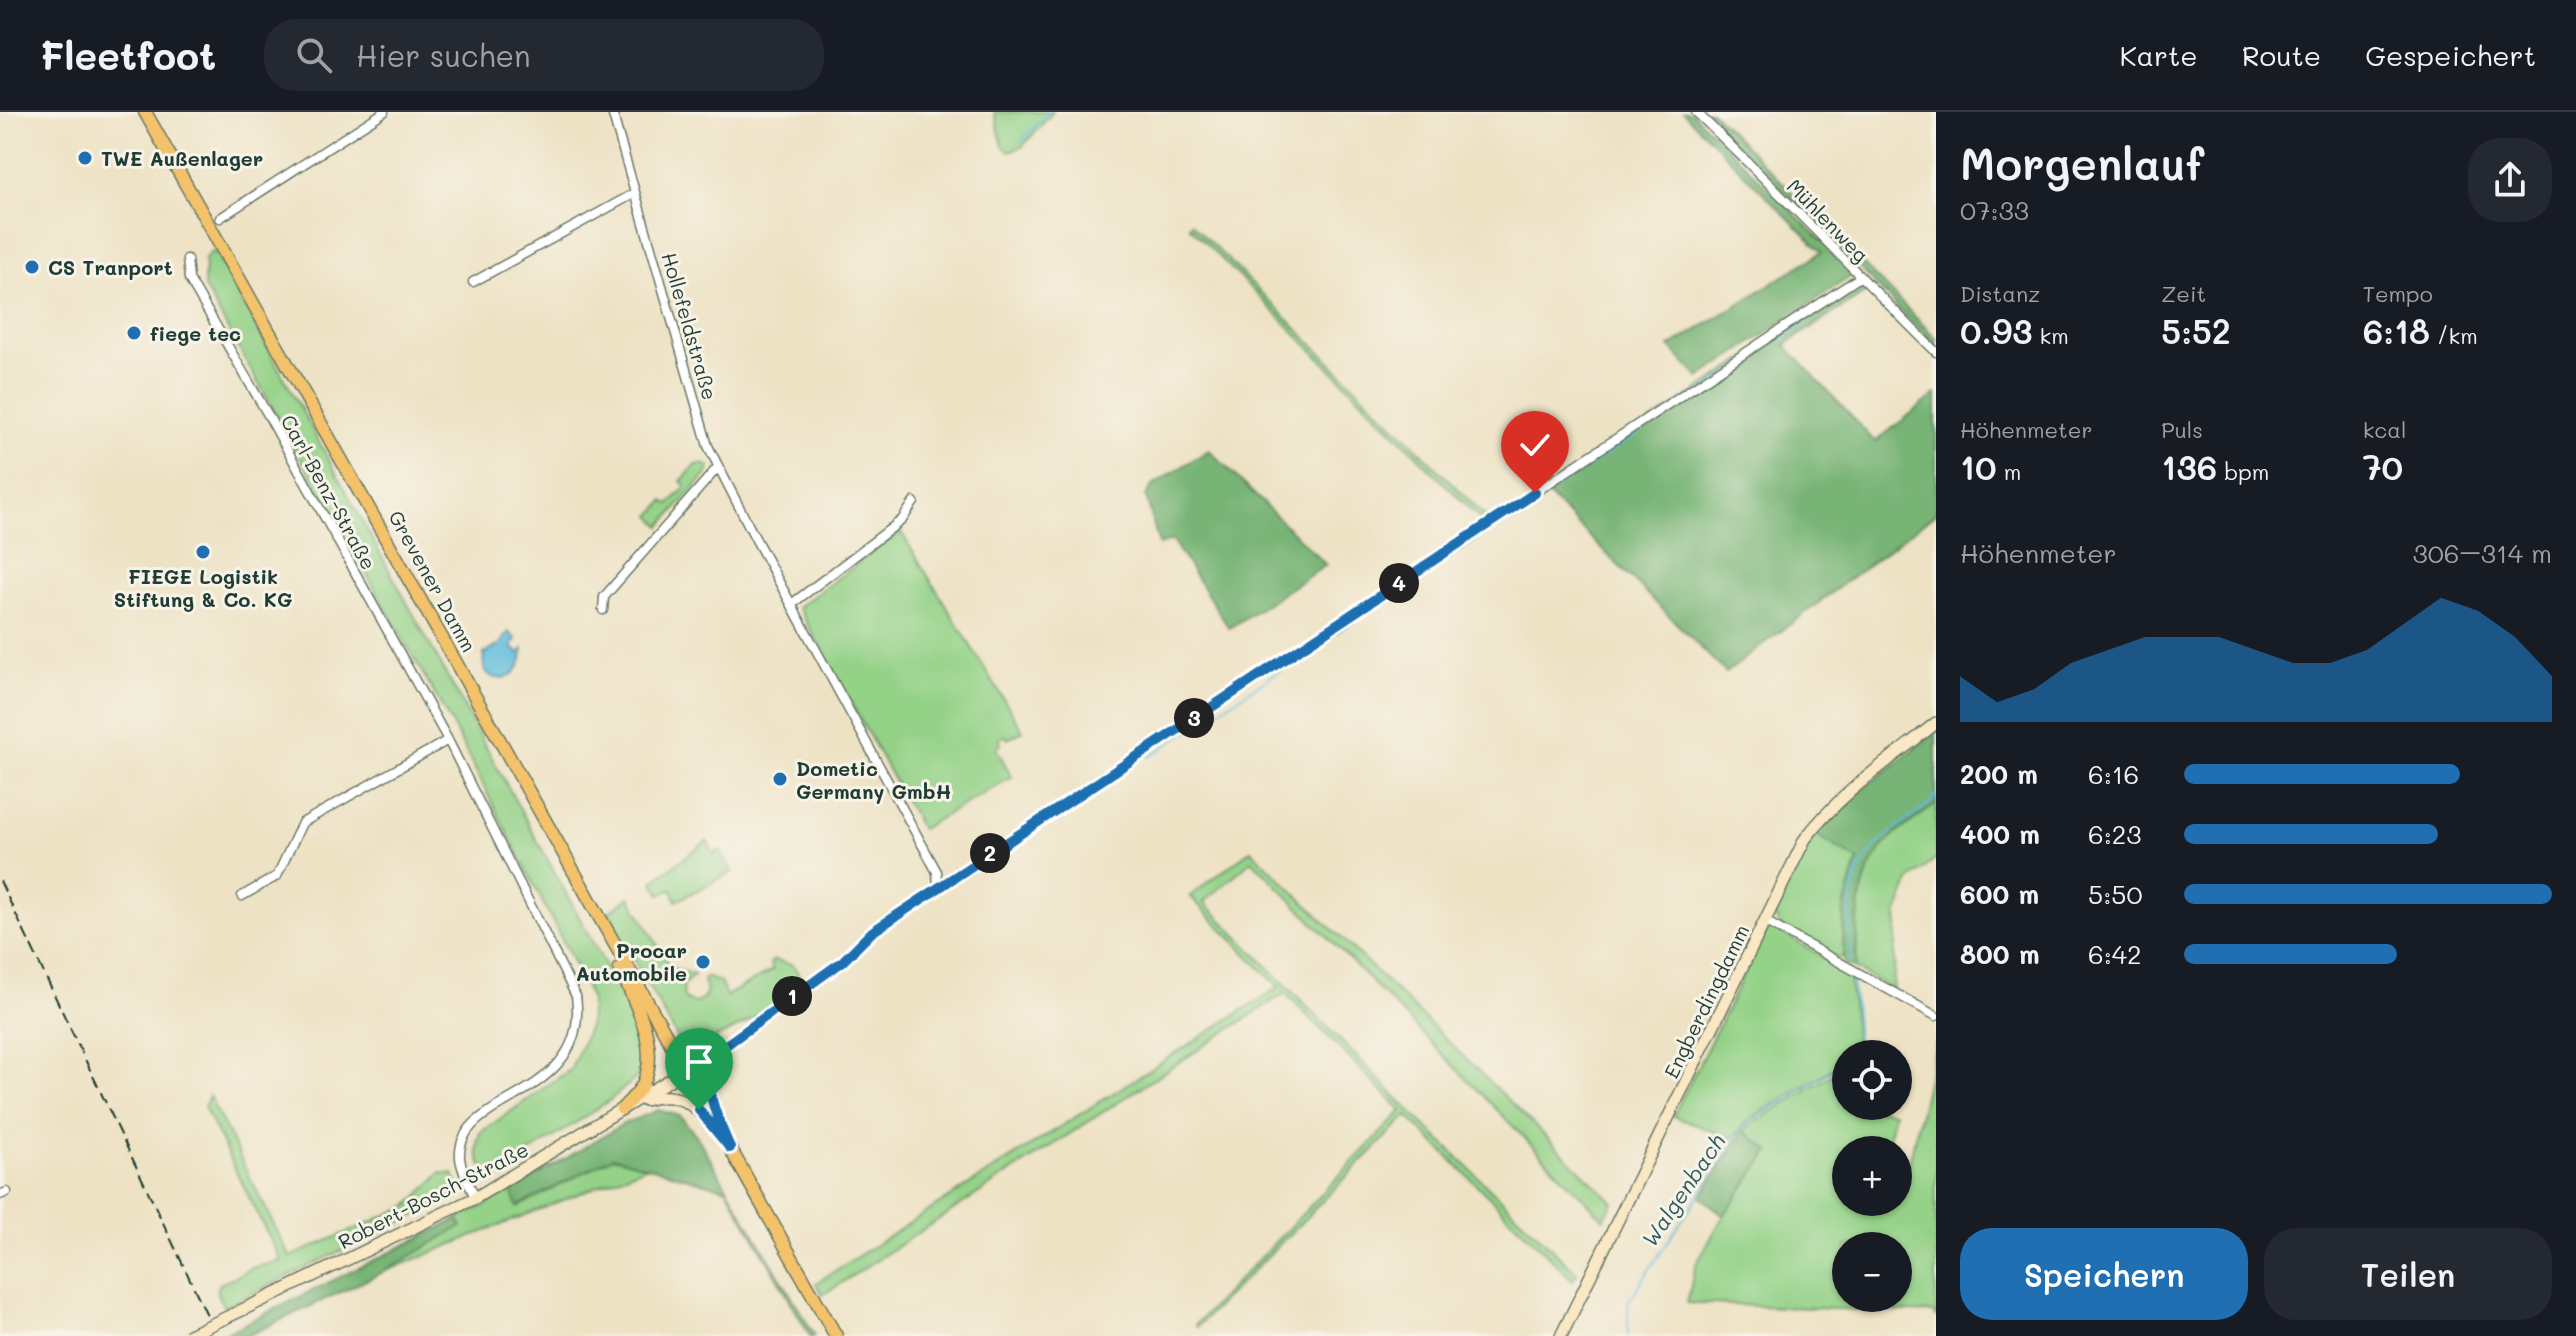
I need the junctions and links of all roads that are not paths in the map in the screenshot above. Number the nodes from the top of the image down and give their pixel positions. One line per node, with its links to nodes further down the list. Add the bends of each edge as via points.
1 (145, 112): 20 (main road, Grevener Damm)
2 (384, 112): 6 (street)
3 (612, 112): 5 (street, Hollefeldstraße)
4 (1696, 112): 8 (street, Mühlenweg)
5 (635, 193): 9 (street); 11 (street, Hollefeldstraße, via 674,336)
6 (220, 218)
7 (187, 259): 16 (street, Carl-Benz-Straße, via 189,279)
8 (1860, 277): 10 (street, Mühlenweg); 17 (street)
9 (473, 282)
10 (1936, 352)
11 (718, 467): 13 (street, Hollefeldstraße); 14 (street, via 604,597)
12 (914, 502): 13 (street, via 902,520)
13 (793, 603): 17 (street, Hollefeldstraße, via 937,872)
14 (603, 610)
15 (1936, 723): 19 (street, Engberdingdamm, via 1821,817)
16 (448, 740): 18 (street, via 302,823 277,876); 26 (street, Carl-Benz-Straße, via 576,996 578,1011 574,1039 556,1068 480,1118 464,1136 460,1160)
17 (938, 888): 22 (street)
18 (242, 896)
19 (1765, 921): 21 (street); 29 (street, Engberdingdamm)
20 (603, 924): 23 (main road, Grevener Damm); 24 (main road, via 648,1042 642,1085)
21 (1936, 1016)
22 (719, 1050): 23 (street); 25 (main road, via 708,1084)
23 (686, 1070): 24 (street, Robert-Bosch-Straße); 25 (main road, Grevener Damm)
24 (622, 1109): 25 (street, via 657,1096 685,1100); 26 (street, Robert-Bosch-Straße)
25 (730, 1148): 28 (main road)
26 (475, 1198): 27 (street, Robert-Bosch-Straße, bridge)
27 (187, 1336)
28 (836, 1336)
29 (1561, 1336)

